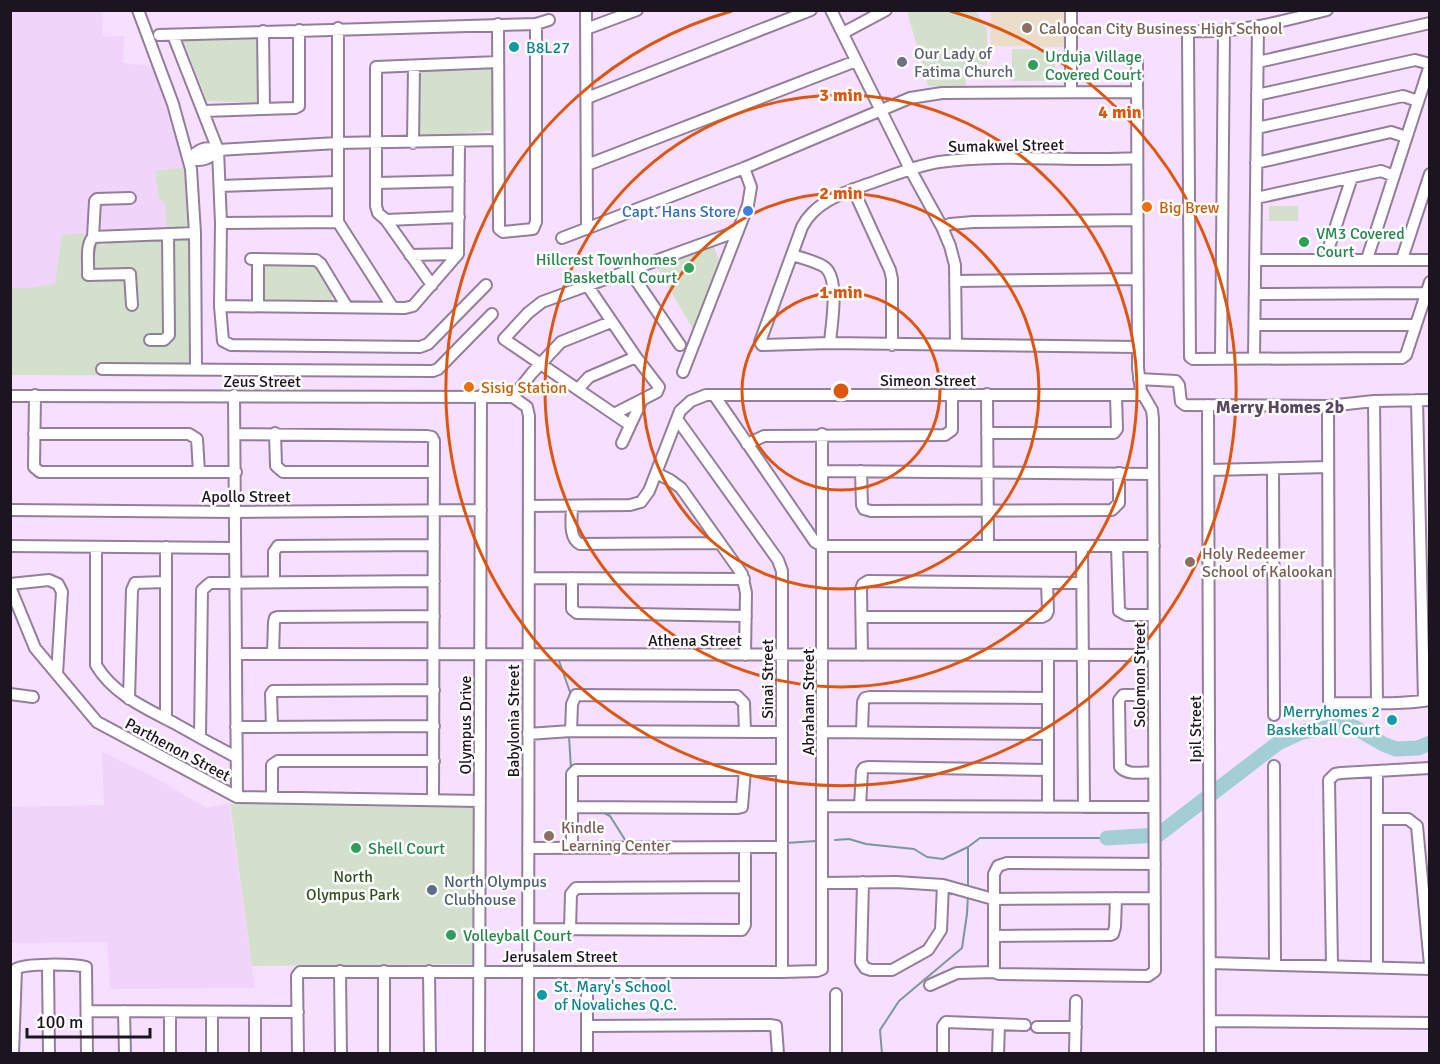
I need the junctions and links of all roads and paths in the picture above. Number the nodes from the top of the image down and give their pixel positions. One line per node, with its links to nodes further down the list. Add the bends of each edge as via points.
1 (138, 10): 45 (street)
2 (586, 10): 15 (street)
3 (636, 10): 15 (street)
4 (811, 10): 31 (street)
5 (831, 10): 19 (street)
6 (886, 10): 19 (street)
7 (1071, 10): 28 (street)
8 (1327, 10): 13 (street)
9 (549, 20): 12 (street)
10 (1430, 23): 25 (street)
11 (498, 24): 12 (street); 14 (street); 24 (street)
12 (536, 24): 38 (street, via 533,229 499,230)
13 (1258, 27): 18 (street); 25 (street)
14 (338, 28): 16 (street); 40 (street)
15 (586, 29): 31 (street)
16 (299, 30): 17 (street); 33 (street, via 299,106)
17 (263, 31): 20 (street); 33 (street)
18 (1224, 32): 104 (street); 104 (street, via 1188,34 1190,357)
19 (843, 33): 22 (street)
20 (173, 34): 21 (street); 34 (street)
21 (159, 35)
22 (856, 61): 35 (street); 47 (street)
23 (1137, 61): 29 (street, Solomon Street)
24 (498, 62): 27 (street); 38 (street)
25 (1258, 62): 30 (street)
26 (1430, 64): 30 (street, via 1415,60); 32 (street)
27 (414, 66): 41 (street, via 376,67); 42 (street)
28 (1071, 92): 29 (street); 35 (street, via 931,94 901,101)
29 (1137, 92): 44 (street, Solomon Street)
30 (1257, 95): 36 (street)
31 (586, 98): 47 (street)
32 (1418, 100): 36 (street, via 1403,96); 37 (street)
33 (264, 108): 34 (street)
34 (204, 111): 43 (street)
35 (881, 111): 48 (street); 49 (street)
36 (1257, 128): 46 (street)
37 (1406, 137): 46 (street, via 1391,132); 51 (street)
38 (498, 140): 39 (street)
39 (459, 142): 42 (street); 53 (street)
40 (337, 143): 41 (street); 43 (street); 54 (street)
41 (376, 143): 42 (street); 55 (street)
42 (413, 143)
43 (218, 150): 45 (street, via 207,147); 56 (street)
44 (1137, 158): 49 (street, Sumakwel Street, via 970,159); 62 (street, Solomon Street)
45 (190, 159): 68 (street)
46 (1256, 163): 59 (street)
47 (587, 165): 66 (street)
48 (744, 168): 66 (street); 67 (street, via 750,195)
49 (910, 169): 57 (street, Sumakwel Street); 65 (street)
50 (1430, 174): 77 (street)
51 (1394, 176): 52 (street, via 1381,171); 76 (street)
52 (1352, 177): 59 (street); 75 (street)
53 (459, 182): 55 (street); 60 (street)
54 (338, 183): 56 (street); 63 (street)
55 (377, 183): 61 (street, via 376,206)
56 (220, 186): 64 (street)
57 (853, 189): 74 (street, Sumakwel Street, via 811,213); 100 (street, via 890,270)
58 (130, 198): 70 (street, via 97,199)
59 (1256, 198): 78 (street)
60 (459, 217): 61 (street); 72 (street)
61 (386, 220): 73 (street)
62 (1137, 220): 65 (street, via 973,222); 81 (street, Solomon Street)
63 (338, 222): 64 (street); 92 (street)
64 (221, 223): 89 (street)
65 (942, 227): 82 (street, via 953,255)
66 (587, 229): 71 (street)
67 (738, 231): 80 (street); 109 (street)
68 (195, 233): 69 (street); 107 (street)
69 (168, 234): 70 (street); 97 (street, via 169,335 164,340)
70 (93, 237): 88 (street, via 89,244 88,275 130,274)
71 (562, 238)
72 (459, 254): 73 (street); 83 (street)
73 (410, 255): 83 (street)
74 (792, 255): 98 (street, via 824,266 832,278); 98 (street, Sumakwel Street, via 760,342)
75 (1324, 259): 76 (street); 78 (street)
76 (1367, 259): 77 (street)
77 (1402, 259): 79 (street)
78 (1255, 260): 87 (street)
79 (1430, 260)
80 (629, 270): 85 (street); 99 (street)
81 (1137, 279): 82 (street); 102 (street, Solomon Street)
82 (956, 281): 101 (street)
83 (432, 285): 92 (street, via 411,307)
84 (486, 285): 89 (street, via 428,344 420,347 231,345 223,341)
85 (587, 285): 94 (street); 106 (street, via 535,306 504,339)
86 (1428, 287): 87 (street); 95 (street)
87 (1255, 294): 96 (street)
88 (132, 305)
89 (220, 306): 90 (street)
90 (258, 306): 91 (street); 91 (street, via 255,259 316,260)
91 (347, 307): 92 (street)
92 (393, 308)
93 (492, 314): 107 (street, via 433,371)
94 (611, 322): 103 (street); 106 (street, via 561,342)
95 (1415, 325): 96 (street); 105 (street, via 1404,357)
96 (1255, 326): 105 (street)
97 (150, 340)
98 (830, 343): 100 (street)
99 (680, 345)
100 (892, 345): 101 (street)
101 (956, 345): 102 (street)
102 (1137, 346): 110 (street, Solomon Street)
103 (636, 357): 111 (street, via 589,376); 125 (street, via 659,387)
104 (1221, 358): 105 (street)
105 (1254, 358)
106 (539, 365): 111 (street); 121 (street)
107 (196, 368): 108 (street)
108 (102, 369)
109 (683, 372)
110 (1138, 379): 118 (street, Solomon Street); 126 (street, via 1176,381 1182,404)
111 (578, 389): 128 (street)
112 (952, 394): 113 (street, Simeon Street); 116 (street, Simeon Street); 135 (street, via 951,430 945,435)
113 (987, 394): 117 (street, Simeon Street); 132 (street)
114 (35, 395): 115 (street, Zeus Street); 119 (street, Zeus Street); 133 (street)
115 (234, 395): 120 (street, Zeus Street); 134 (street)
116 (714, 395): 129 (street, Simeon Street, via 691,400); 137 (street)
117 (1116, 395): 118 (street, Simeon Street); 132 (street, via 1114,433)
118 (1143, 395): 149 (street, Solomon Street, via 1153,414)
119 (10, 396)
120 (481, 396): 121 (street, Zeus Street); 153 (street, Olympus Drive)
121 (513, 396): 150 (street, Babylonia Street, via 529,412)
122 (1374, 400): 123 (street); 127 (street); 202 (street)
123 (1417, 400): 124 (street); 201 (street)
124 (1430, 400)
125 (641, 402): 128 (street); 130 (street)
126 (1208, 405): 127 (street); 140 (street, Ipil Street)
127 (1328, 406): 138 (street)
128 (614, 414): 130 (street)
129 (676, 419): 147 (street); 188 (street, Sinai Street, via 780,565)
130 (630, 425): 136 (street)
131 (275, 433): 134 (street); 145 (street, via 427,436 434,441); 145 (street, via 276,466 283,472)
132 (987, 433): 146 (street)
133 (34, 434): 143 (street, via 189,434 197,439); 143 (street, via 34,467 40,472)
134 (235, 434): 144 (street)
135 (822, 434): 137 (street, via 764,436); 141 (street, Abraham Street)
136 (622, 443)
137 (747, 444): 161 (street, via 815,542)
138 (1328, 467): 139 (street); 202 (street, via 1329,701)
139 (1273, 469): 140 (street); 203 (street)
140 (1209, 470): 251 (street, Ipil Street)
141 (822, 471): 142 (street); 161 (street, Abraham Street)
142 (861, 471): 146 (street); 155 (street, via 861,501 867,510)
143 (199, 472): 144 (street)
144 (236, 472): 156 (street)
145 (434, 472): 154 (street)
146 (987, 472): 148 (street); 155 (street)
147 (656, 473): 151 (street, via 645,497 636,504); 157 (street, via 681,488)
148 (1119, 473): 149 (street); 155 (street, via 1119,503 1112,510)
149 (1153, 474): 164 (street, Solomon Street)
150 (529, 506): 151 (street); 168 (street, Babylonia Street)
151 (572, 506): 157 (street, via 572,534 580,544)
152 (10, 510): 156 (street, Apollo Street)
153 (481, 510): 154 (street, Apollo Street); 185 (street, Olympus Drive)
154 (434, 511): 156 (street, Apollo Street); 158 (street)
155 (988, 511): 159 (street)
156 (236, 512): 167 (street)
157 (720, 543): 170 (street)
158 (434, 545): 171 (street); 173 (street, via 278,546 274,552)
159 (988, 545): 161 (street); 162 (street)
160 (10, 546): 166 (street)
161 (823, 546): 189 (street, Abraham Street)
162 (1082, 546): 163 (street); 176 (street)
163 (1117, 546): 164 (street); 178 (street, via 1119,611 1123,615)
164 (1154, 546): 178 (street, Solomon Street)
165 (166, 547): 166 (street); 167 (street); 172 (street)
166 (96, 548): 199 (street, via 96,665 110,685)
167 (235, 548): 174 (street)
168 (529, 578): 169 (street); 186 (street, Babylonia Street)
169 (572, 578): 170 (street); 180 (street, via 573,609 577,613)
170 (744, 579): 180 (street)
171 (434, 581): 173 (street); 179 (street)
172 (165, 582): 199 (street, via 135,583 132,590); 204 (street)
173 (274, 582): 174 (street)
174 (235, 583): 182 (street); 215 (street, via 210,583 202,590)
175 (1047, 583): 176 (street); 181 (street, via 1048,610 1042,617); 181 (street, via 868,581 861,589)
176 (1082, 583): 192 (street)
177 (10, 586): 194 (street, Parthenon Street, via 35,648); 194 (street, via 49,580 58,584 62,592)
178 (1154, 615): 193 (street, Solomon Street)
179 (434, 616): 183 (street, via 278,617 274,622); 184 (street)
180 (746, 616): 187 (street)
181 (863, 617): 190 (street)
182 (236, 654): 183 (street, Athena Street); 206 (street)
183 (273, 654): 184 (street, Athena Street)
184 (434, 655): 185 (street, Athena Street); 195 (street)
185 (480, 655): 186 (street, Athena Street); 228 (street, Olympus Drive)
186 (528, 655): 187 (street, Athena Street); 213 (street, Babylonia Street)
187 (745, 655): 188 (street, Athena Street)
188 (782, 655): 189 (street, Athena Street); 211 (street, Sinai Street)
189 (823, 655): 190 (street, Athena Street); 212 (street, Abraham Street)
190 (862, 655): 191 (street, Athena Street)
191 (1048, 655): 192 (street, Athena Street); 200 (street)
192 (1083, 655): 193 (street, Athena Street); 233 (street)
193 (1154, 655): 197 (street, Solomon Street)
194 (57, 674): 225 (street, Parthenon Street, via 97,722)
195 (434, 690): 205 (street); 207 (street, via 273,692)
196 (10, 694): 198 (street)
197 (1154, 695): 224 (street, Solomon Street); 224 (street, via 1123,695 1119,700 1120,767 1129,773)
198 (33, 697)
199 (129, 699): 204 (street)
200 (1048, 699): 209 (street, via 870,697 863,702); 214 (street)
201 (1427, 700): 202 (street)
202 (1377, 702)
203 (1274, 715)
204 (166, 719): 215 (street)
205 (434, 726): 207 (street); 217 (street)
206 (236, 727): 207 (street); 216 (street)
207 (272, 727)
208 (571, 731): 210 (street); 210 (street, via 576,695 737,696 744,703); 213 (street)
209 (862, 731): 212 (street); 214 (street)
210 (745, 732): 211 (street)
211 (782, 732): 221 (street, Sinai Street)
212 (823, 732): 229 (street, Abraham Street)
213 (528, 734): 239 (street, Babylonia Street)
214 (1048, 734): 222 (street)
215 (200, 737): 216 (street)
216 (236, 757): 225 (street)
217 (434, 761): 226 (street, via 278,761 272,765); 227 (street)
218 (1274, 766): 252 (street)
219 (1430, 768): 223 (street)
220 (745, 770): 221 (street); 230 (street, via 576,770); 230 (street, via 743,802 738,808)
221 (782, 770): 238 (street, Sinai Street)
222 (1048, 770): 231 (street, via 868,767 862,771); 232 (street)
223 (1377, 771): 235 (street); 254 (street, via 1341,773 1331,776 1328,784)
224 (1154, 772): 234 (street, Solomon Street)
225 (237, 797): 226 (street, Parthenon Street)
226 (272, 797): 227 (street, Parthenon Street)
227 (434, 800): 228 (street, Parthenon Street)
228 (480, 801): 261 (street, Olympus Drive)
229 (823, 806): 231 (street); 242 (street, Abraham Street)
230 (572, 807): 236 (street)
231 (860, 807): 232 (street)
232 (1048, 807): 233 (street)
233 (1084, 807): 234 (street)
234 (1155, 807): 240 (street, Solomon Street)
235 (1377, 819): 255 (street, via 1408,819 1416,826); 256 (street)
236 (572, 847): 237 (street); 239 (street)
237 (745, 847): 238 (street); 244 (street)
238 (782, 847): 263 (street, Sinai Street)
239 (528, 848): 248 (street, Babylonia Street)
240 (1155, 864): 246 (street, Solomon Street); 247 (street, via 1007,863 998,866 994,874)
241 (863, 882): 242 (street); 243 (street); 243 (street, via 861,962 871,970 892,970 928,950 941,930)
242 (823, 883): 257 (street, Abraham Street)
243 (944, 885): 247 (street)
244 (745, 886): 249 (street, via 576,888 571,894); 249 (street, via 742,930)
245 (1116, 898): 246 (street); 247 (street); 250 (street, via 1115,927 1110,935)
246 (1155, 898): 264 (street, Solomon Street, via 1155,968 1148,976)
247 (993, 899): 250 (street)
248 (528, 929): 249 (street); 262 (street, Babylonia Street)
249 (570, 929)
250 (995, 936): 264 (street)
251 (1210, 963): 252 (street); 275 (street, Ipil Street)
252 (1275, 965): 254 (street)
253 (48, 966): 269 (street, via 86,967); 282 (street, via 17,967); 283 (street)
254 (1332, 966): 256 (street)
255 (1430, 967): 256 (street)
256 (1377, 968)
257 (822, 969): 263 (street, Jerusalem Street)
258 (340, 971): 259 (street, Jerusalem Street); 274 (street, Jerusalem Street, via 298,973); 290 (street)
259 (384, 971): 260 (street, Jerusalem Street); 291 (street)
260 (429, 971): 261 (street, Jerusalem Street); 292 (street)
261 (480, 971): 262 (street, Jerusalem Street); 293 (street, Olympus Drive)
262 (528, 972): 263 (street, Jerusalem Street); 294 (street, Babylonia Street)
263 (782, 972)
264 (994, 972): 265 (street, via 957,973)
265 (930, 985)
266 (836, 994): 297 (street)
267 (587, 995): 279 (street)
268 (1076, 1001): 281 (street)
269 (87, 1011): 270 (street); 284 (street)
270 (124, 1011): 271 (street); 285 (street)
271 (170, 1012): 272 (street); 286 (street)
272 (212, 1012): 273 (street); 287 (street)
273 (255, 1012): 274 (street); 288 (street)
274 (298, 1012): 289 (street)
275 (1210, 1021): 276 (street); 301 (street, Ipil Street)
276 (1430, 1023)
277 (999, 1025): 278 (street); 298 (street, via 944,1023); 299 (street)
278 (1025, 1025)
279 (587, 1026): 295 (street); 296 (street, via 776,1026)
280 (1037, 1026): 281 (street)
281 (1076, 1027): 300 (street)
282 (13, 1053)
283 (49, 1053)
284 (87, 1053)
285 (125, 1053)
286 (170, 1053)
287 (212, 1053)
288 (255, 1053)
289 (298, 1053)
290 (340, 1053)
291 (384, 1053)
292 (430, 1053)
293 (480, 1053)
294 (528, 1053)
295 (587, 1053)
296 (778, 1053)
297 (836, 1053)
298 (943, 1053)
299 (998, 1053)
300 (1075, 1053)
301 (1210, 1053)

